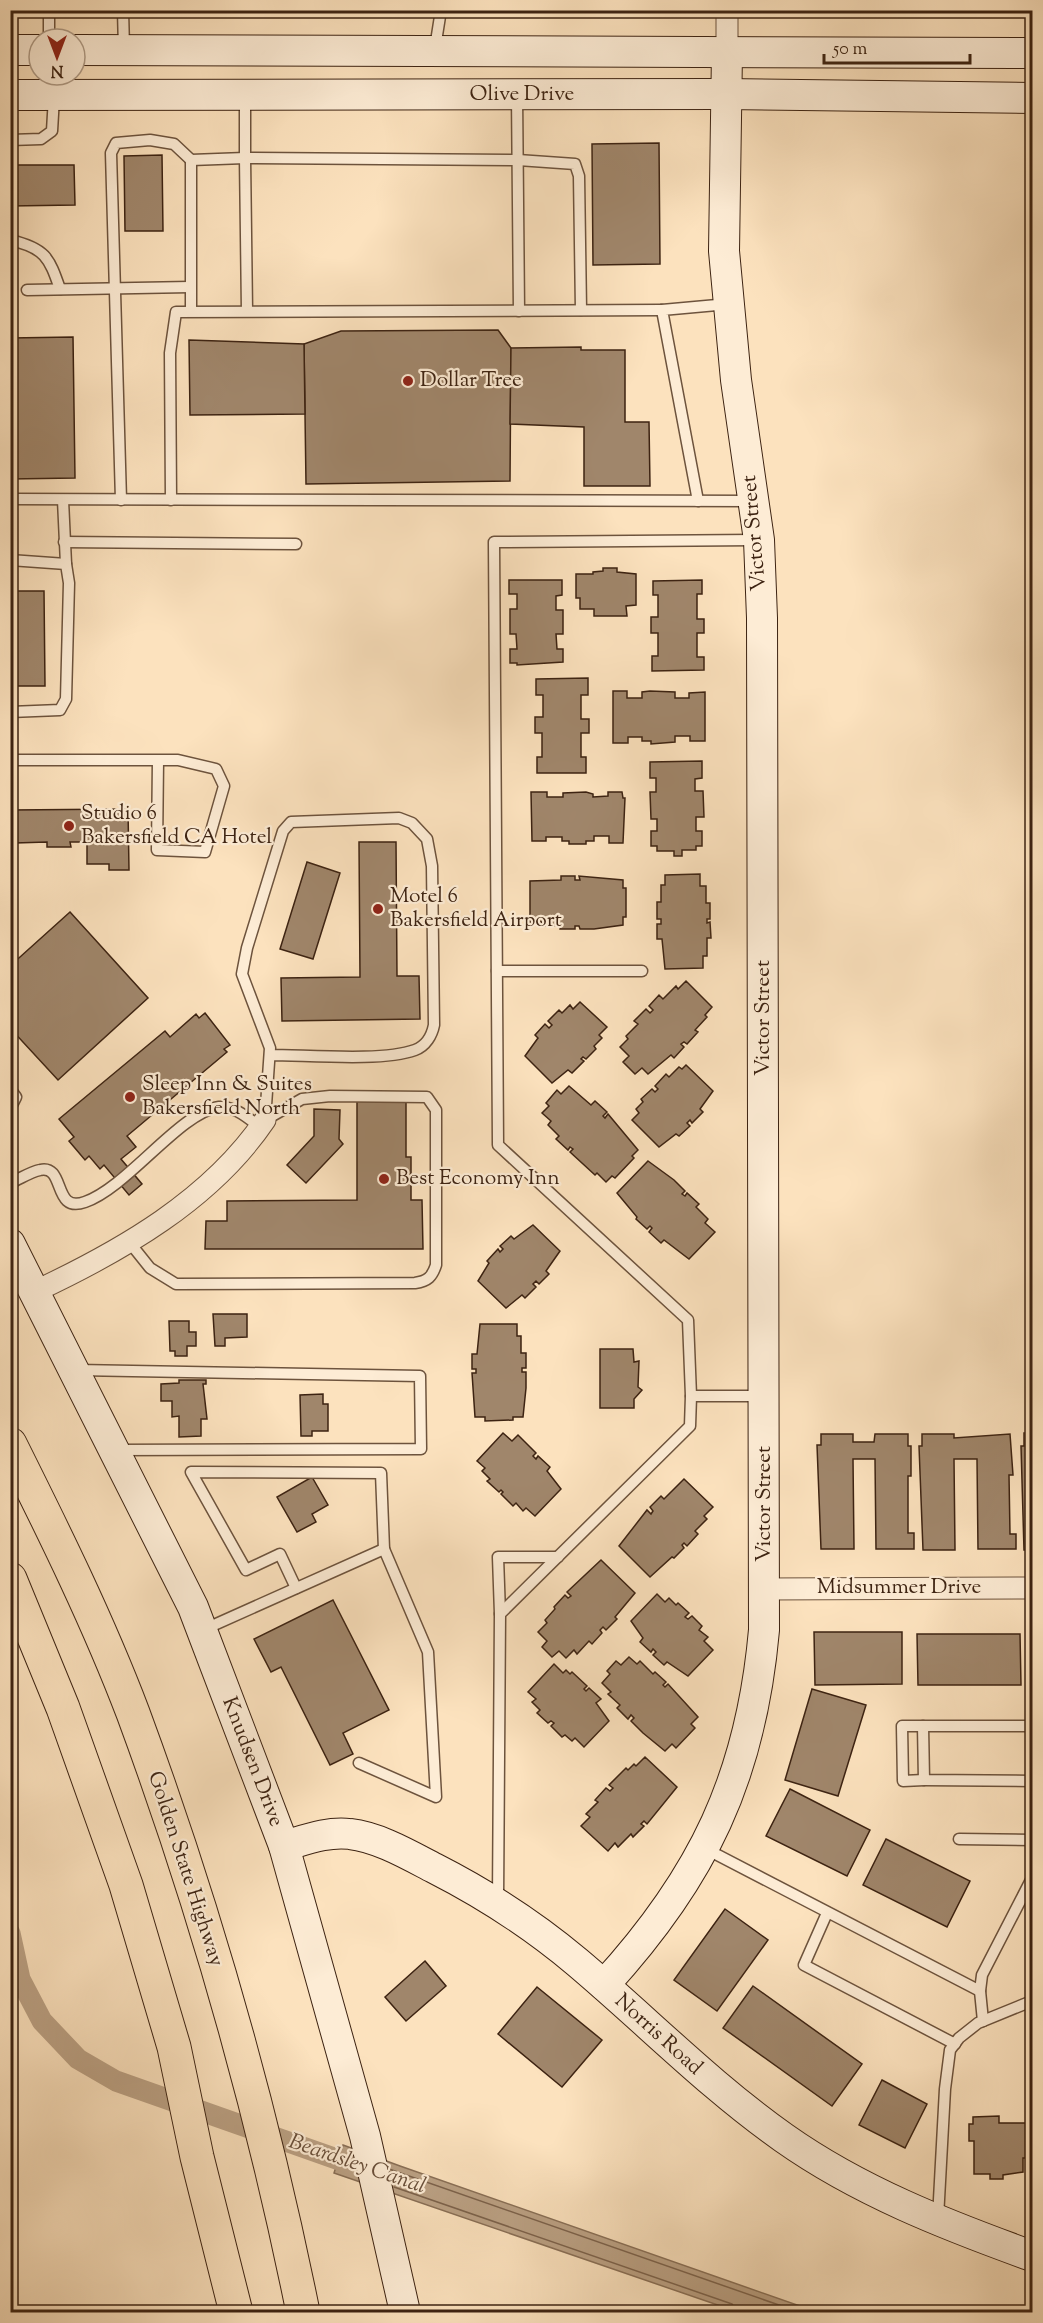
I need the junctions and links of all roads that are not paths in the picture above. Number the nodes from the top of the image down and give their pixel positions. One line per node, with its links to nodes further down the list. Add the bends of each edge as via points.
1 (49, 10): 5 (lane)
2 (123, 10): 9 (lane)
3 (441, 10): 10 (lane)
4 (727, 10): 11 (street, Victor Street)
5 (49, 27)
6 (10, 50): 7 (street)
7 (27, 50)
8 (87, 50): 9 (street, Olive Drive)
9 (124, 50): 10 (street, Olive Drive)
10 (434, 51): 11 (street, Olive Drive); 17 (street, via 424,66 411,73)
11 (727, 52): 12 (street, Olive Drive); 13 (street, Victor Street)
12 (1032, 53)
13 (725, 94): 18 (street, Olive Drive); 19 (street, Olive Drive); 29 (street, Victor Street, via 724,251)
14 (10, 95): 15 (street, Olive Drive)
15 (54, 95): 16 (street, Olive Drive); 20 (lane, via 52,131 41,139)
16 (245, 95): 17 (street, Olive Drive); 21 (lane)
17 (286, 95): 18 (street, Olive Drive)
18 (517, 95): 23 (lane)
19 (1032, 98)
20 (10, 140)
21 (245, 158): 22 (lane); 23 (lane); 33 (lane)
22 (191, 160): 25 (lane); 27 (lane, via 174,144 150,140 116,143 111,153)
23 (518, 160): 30 (lane, via 575,164 579,176); 34 (lane)
24 (10, 240): 26 (lane, via 34,246 51,263)
25 (190, 287): 27 (lane); 32 (lane)
26 (60, 289): 27 (lane); 28 (lane)
27 (114, 289): 37 (lane)
28 (27, 290)
29 (728, 304): 31 (lane); 40 (street, Victor Street)
30 (581, 310): 31 (lane); 34 (lane)
31 (662, 310): 39 (lane)
32 (191, 311): 33 (lane); 38 (lane, via 176,312 170,353)
33 (247, 311): 34 (lane)
34 (519, 311)
35 (10, 499): 36 (lane)
36 (63, 500): 37 (lane); 42 (lane)
37 (120, 500): 38 (lane)
38 (171, 500): 39 (lane)
39 (698, 501): 40 (lane)
40 (754, 501): 41 (street, Victor Street)
41 (759, 540): 49 (lane, via 494,542); 61 (street, Victor Street)
42 (64, 542): 43 (lane); 45 (lane)
43 (296, 544)
44 (10, 560): 45 (lane)
45 (66, 564): 46 (lane, via 66,699 60,710)
46 (10, 712)
47 (10, 760): 48 (lane)
48 (159, 760): 48 (lane, via 216,769 224,786 205,852 157,850)
49 (497, 971): 50 (lane); 60 (lane, via 498,1145 688,1320)
50 (642, 971)
51 (270, 1055): 51 (lane, via 242,975 283,831 291,822 399,818 412,824 428,839 432,866 434,1025 427,1042 417,1050 390,1055); 54 (lane)
52 (10, 1089): 53 (lane, via 16,1097)
53 (10, 1109)
54 (262, 1123): 55 (lane, via 237,1110 221,1107 201,1112 111,1187 84,1203 71,1204 64,1199 56,1178 47,1170); 56 (street, via 222,1170 178,1209); 56 (lane, via 302,1099 428,1097 436,1110 433,1274 426,1281 415,1283 176,1284 150,1268)
55 (10, 1183)
56 (130, 1242): 58 (street)
57 (10, 1244): 58 (street, Knudsen Drive)
58 (36, 1290): 59 (street, Knudsen Drive)
59 (72, 1370): 63 (street, Knudsen Drive); 63 (lane, via 420,1376 421,1449)
60 (691, 1395): 61 (lane); 65 (lane, via 690,1426)
61 (765, 1395): 69 (street, Victor Street)
62 (10, 1444): 92 (highway, Golden State Highway, via 99,1631 132,1713 219,1972 277,2187)
63 (113, 1450): 71 (street, Knudsen Drive)
64 (384, 1549): 67 (lane); 67 (lane, via 381,1473 191,1473 246,1570 280,1554); 74 (lane, via 428,1652 436,1797)
65 (558, 1557): 70 (lane); 70 (lane, via 498,1557)
66 (10, 1579): 91 (highway, via 63,1708 126,1885 174,2048)
67 (296, 1588): 71 (lane)
68 (1032, 1588): 69 (street, Midsummer Drive)
69 (765, 1589): 80 (street, Victor Street, via 760,1676 752,1721 737,1775)
70 (500, 1614): 82 (lane)
71 (202, 1631): 79 (street, Knudsen Drive)
72 (923, 1726): 73 (lane); 75 (lane); 75 (lane, via 902,1726 903,1781)
73 (1032, 1726)
74 (359, 1763)
75 (924, 1780): 76 (lane)
76 (1032, 1781)
77 (959, 1839): 78 (lane)
78 (1032, 1840)
79 (284, 1846): 82 (street, Norris Road, via 330,1834 367,1838 417,1859); 93 (street, Knudsen Drive, via 365,2136)
80 (705, 1849): 83 (lane); 84 (street, Victor Street, via 642,1943)
81 (1032, 1878): 85 (lane, via 985,1970)
82 (498, 1904): 84 (street, Norris Road)
83 (828, 1914): 85 (lane); 88 (lane, via 804,1965)
84 (604, 1985): 89 (street, Norris Road, via 683,2059 786,2140 839,2172)
85 (980, 1991): 87 (lane)
86 (1032, 2001): 87 (lane)
87 (983, 2021): 88 (lane)
88 (955, 2044): 89 (lane, via 947,2062)
89 (938, 2220): 90 (street, Norris Road)
90 (1032, 2256)
91 (236, 2313)
92 (303, 2313)
93 (405, 2313)

